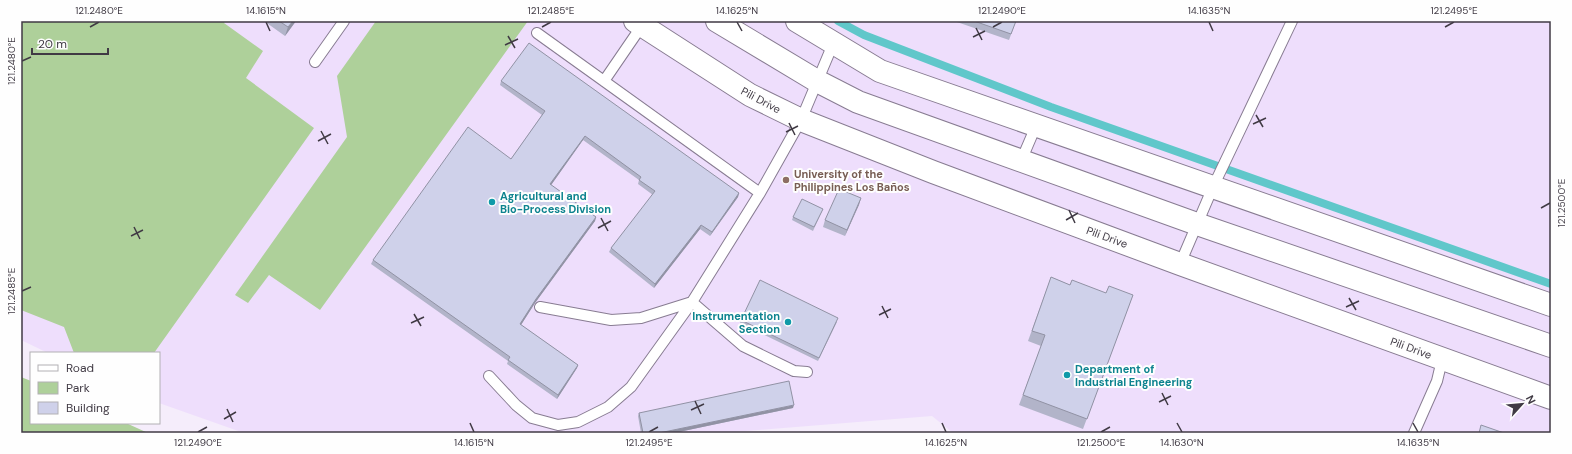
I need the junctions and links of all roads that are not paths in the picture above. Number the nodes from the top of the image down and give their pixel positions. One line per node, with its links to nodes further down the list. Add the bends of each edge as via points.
1 (344, 21): 8 (lane)
2 (717, 21): 9 (street)
3 (797, 21): 7 (street)
4 (1292, 21): 14 (lane)
5 (641, 23): 10 (lane); 11 (street, Pili Drive, via 750,95)
6 (537, 33): 10 (lane)
7 (833, 44): 9 (lane); 12 (street, via 880,71)
8 (315, 62)
9 (817, 81): 11 (lane); 13 (street, via 858,102)
10 (604, 82): 15 (lane)
11 (801, 120): 15 (lane); 17 (street, Pili Drive)
12 (1036, 126): 13 (lane); 14 (street)
13 (1021, 161): 16 (street)
14 (1216, 181): 16 (lane); 19 (street)
15 (760, 193): 18 (lane)
16 (1197, 224): 17 (lane); 21 (street)
17 (1180, 264): 22 (street, Pili Drive)
18 (692, 302): 20 (lane, via 640,318 611,320); 23 (lane, via 743,346 794,371); 24 (lane, via 631,387 608,407 578,422 558,425 532,418)
19 (1551, 305)
20 (540, 307)
21 (1551, 346)
22 (1442, 360): 25 (street, Pili Drive); 26 (lane, via 1437,381)
23 (807, 372)
24 (489, 376)
25 (1551, 398)
26 (1414, 433)

